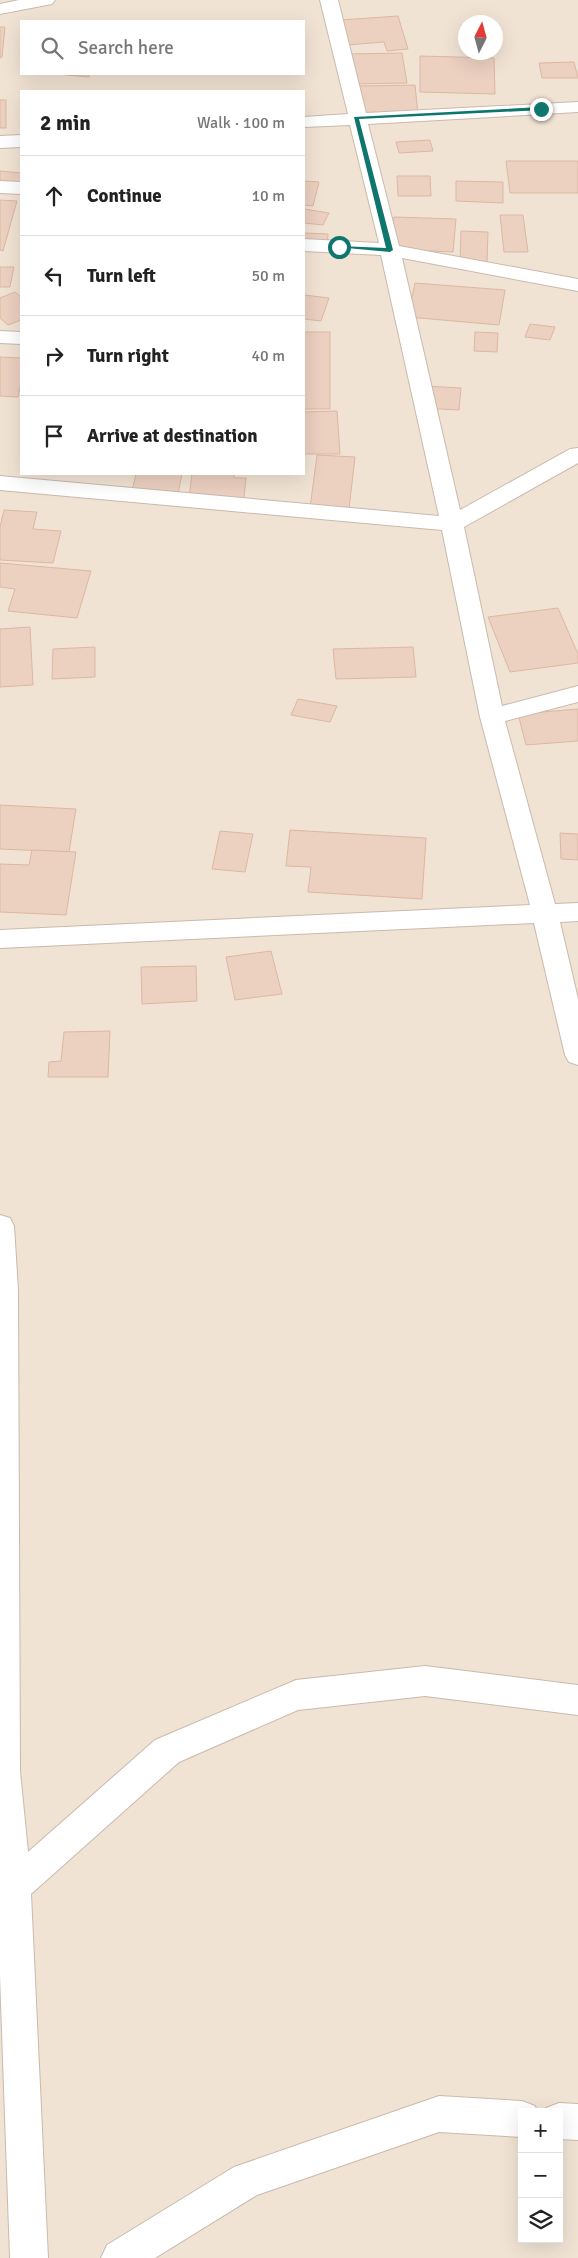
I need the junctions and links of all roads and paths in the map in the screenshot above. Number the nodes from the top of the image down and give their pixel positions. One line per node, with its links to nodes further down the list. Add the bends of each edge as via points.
1 (46, 0): 3 (street)
2 (329, 0): 5 (street)
3 (0, 9)
4 (578, 107): 5 (street)
5 (356, 118): 6 (street); 12 (street)
6 (305, 122)
7 (20, 141): 8 (street)
8 (0, 142)
9 (0, 187): 10 (street)
10 (20, 188)
11 (305, 245): 12 (street)
12 (390, 250): 13 (street); 20 (street)
13 (578, 285)
14 (0, 336): 15 (street)
15 (20, 338)
16 (578, 454): 20 (street)
17 (129, 475): 19 (street)
18 (0, 483): 19 (street)
19 (122, 494): 20 (street)
20 (452, 524): 22 (street)
21 (578, 694): 22 (street)
22 (492, 717): 24 (street)
23 (578, 912): 24 (street)
24 (545, 914): 25 (street); 26 (street)
25 (0, 939)
26 (578, 1055)
27 (0, 1226): 29 (street, via 4,1290 3,1771)
28 (578, 1700): 29 (street, via 425,1681 296,1695 167,1752)
29 (7, 1887): 33 (street)
30 (518, 2119): 34 (street, via 440,2114 247,2180)
31 (563, 2121): 32 (street)
32 (578, 2122)
33 (29, 2258)
34 (120, 2258)

